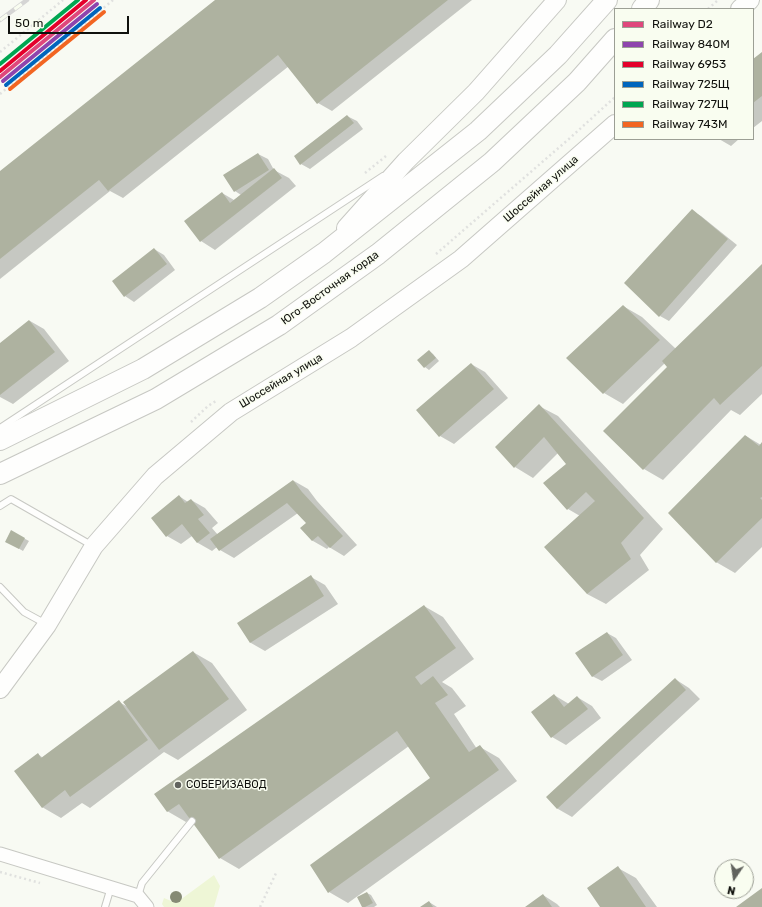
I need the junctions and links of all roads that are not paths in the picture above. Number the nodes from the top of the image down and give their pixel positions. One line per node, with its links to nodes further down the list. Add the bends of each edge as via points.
1 (557, 0): 9 (main road, via 476,92)
2 (607, 0): 10 (main road, via 558,55 478,131)
3 (650, 0): 5 (main road)
4 (750, 0): 6 (main road)
5 (643, 8)
6 (741, 8)
7 (614, 40): 13 (main road, Юго-Восточная хорда, via 577,82 492,162 378,254 279,325 156,399)
8 (614, 125): 15 (main road, Шоссейная улица, via 461,259 351,338 231,412 155,476)
9 (406, 161): 10 (main road); 11 (lane)
10 (324, 253): 12 (main road, via 260,298 143,369)
11 (0, 428)
12 (0, 440)
13 (0, 474)
14 (0, 506): 15 (lane, via 11,499)
15 (94, 546): 17 (main road, Шоссейная улица)
16 (0, 587): 17 (lane, via 24,612)
17 (47, 625): 18 (main road, Шоссейная улица)
18 (0, 689)
19 (192, 821): 22 (lane, via 142,883)
20 (0, 854): 21 (street)
21 (111, 888): 22 (street); 23 (lane)
22 (138, 896): 24 (street)
23 (105, 907)
24 (147, 907)

